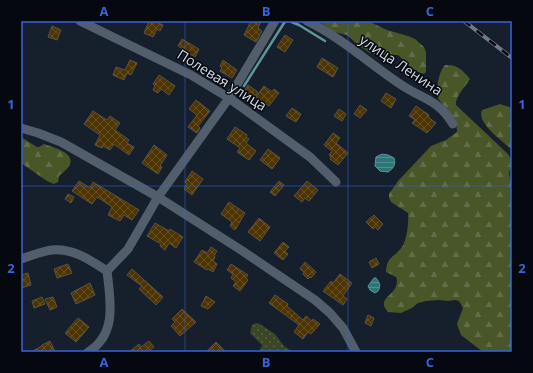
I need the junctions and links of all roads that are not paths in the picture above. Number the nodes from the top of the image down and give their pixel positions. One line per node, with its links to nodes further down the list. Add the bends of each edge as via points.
1 (80, 21): 4 (street, Полевая улица, via 180,68)
2 (275, 21): 4 (street)
3 (307, 21): 5 (street, улица Ленина, via 405,87 431,101 443,110)
4 (228, 98): 7 (street, Полевая улица, via 310,157); 8 (street)
5 (453, 124)
6 (21, 128): 8 (street, via 61,142)
7 (336, 182)
8 (158, 197): 10 (street, via 128,249); 12 (street, via 315,300 343,328)
9 (21, 259): 10 (street, via 52,250 67,251 81,255)
10 (108, 270): 11 (street, via 111,320 104,336)
11 (88, 352)
12 (356, 352)

